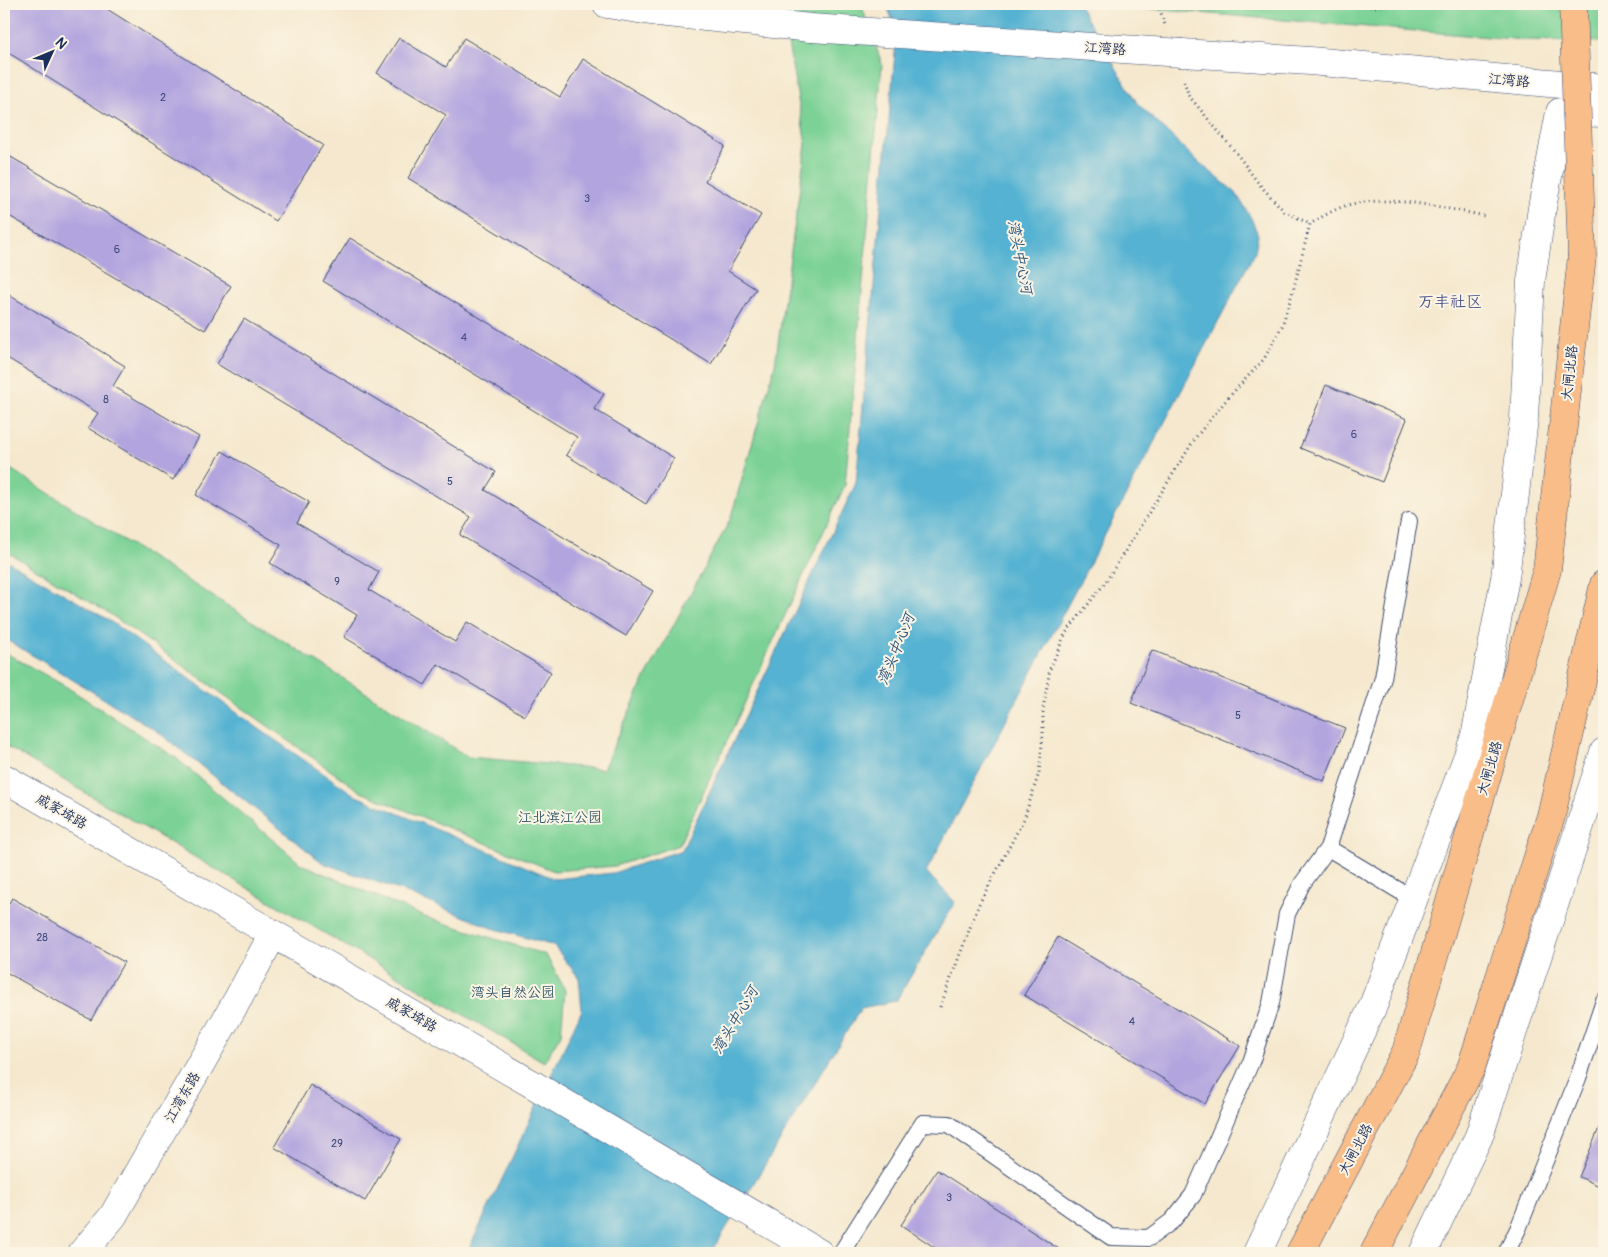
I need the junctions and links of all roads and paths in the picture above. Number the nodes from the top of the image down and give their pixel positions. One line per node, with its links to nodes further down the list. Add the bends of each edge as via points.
1 (607, 4): 6 (street, 江湾路, bridge, via 811,28)
2 (1158, 4): 6 (path)
3 (1345, 4): 4 (path, via 1373,7)
4 (1389, 4)
5 (1573, 4): 24 (main road, 大闸北路, bridge, via 1582,256 1547,570 1406,1052)
6 (1178, 54): 7 (street, 江湾路, via 1310,61); 10 (path, via 1189,96 1284,211)
7 (1604, 88)
8 (1604, 113): 16 (street, via 1560,112 1531,281 1524,418 1505,578 1475,737)
9 (1485, 216): 10 (path, via 1422,204 1376,202 1348,205)
10 (1310, 224): 19 (path, via 1282,326 1264,359 1196,437 1104,583 1065,634 1050,669 1043,709 1039,773 1024,819 979,904)
11 (1409, 521): 15 (lane, via 1382,678)
12 (1604, 584): 25 (main road, via 1551,816 1471,1068)
13 (1604, 752): 26 (street, via 1479,1136)
14 (4, 778): 17 (street, 戚家𡍲路)
15 (1328, 848): 16 (lane); 22 (lane, via 1302,884 1287,914 1271,1003 1251,1062 1193,1194 1172,1221 1149,1238 1110,1237 949,1124 923,1123)
16 (1413, 899): 23 (street, via 1373,1006)
17 (274, 934): 20 (street, 江湾东路, via 113,1216); 21 (street, 戚家𡍲路)
18 (1604, 1001): 27 (lane, via 1578,1078)
19 (940, 1007)
20 (82, 1253)
21 (819, 1253)
22 (841, 1253)
23 (1257, 1253)
24 (1300, 1253)
25 (1374, 1253)
26 (1423, 1253)
27 (1506, 1253)

